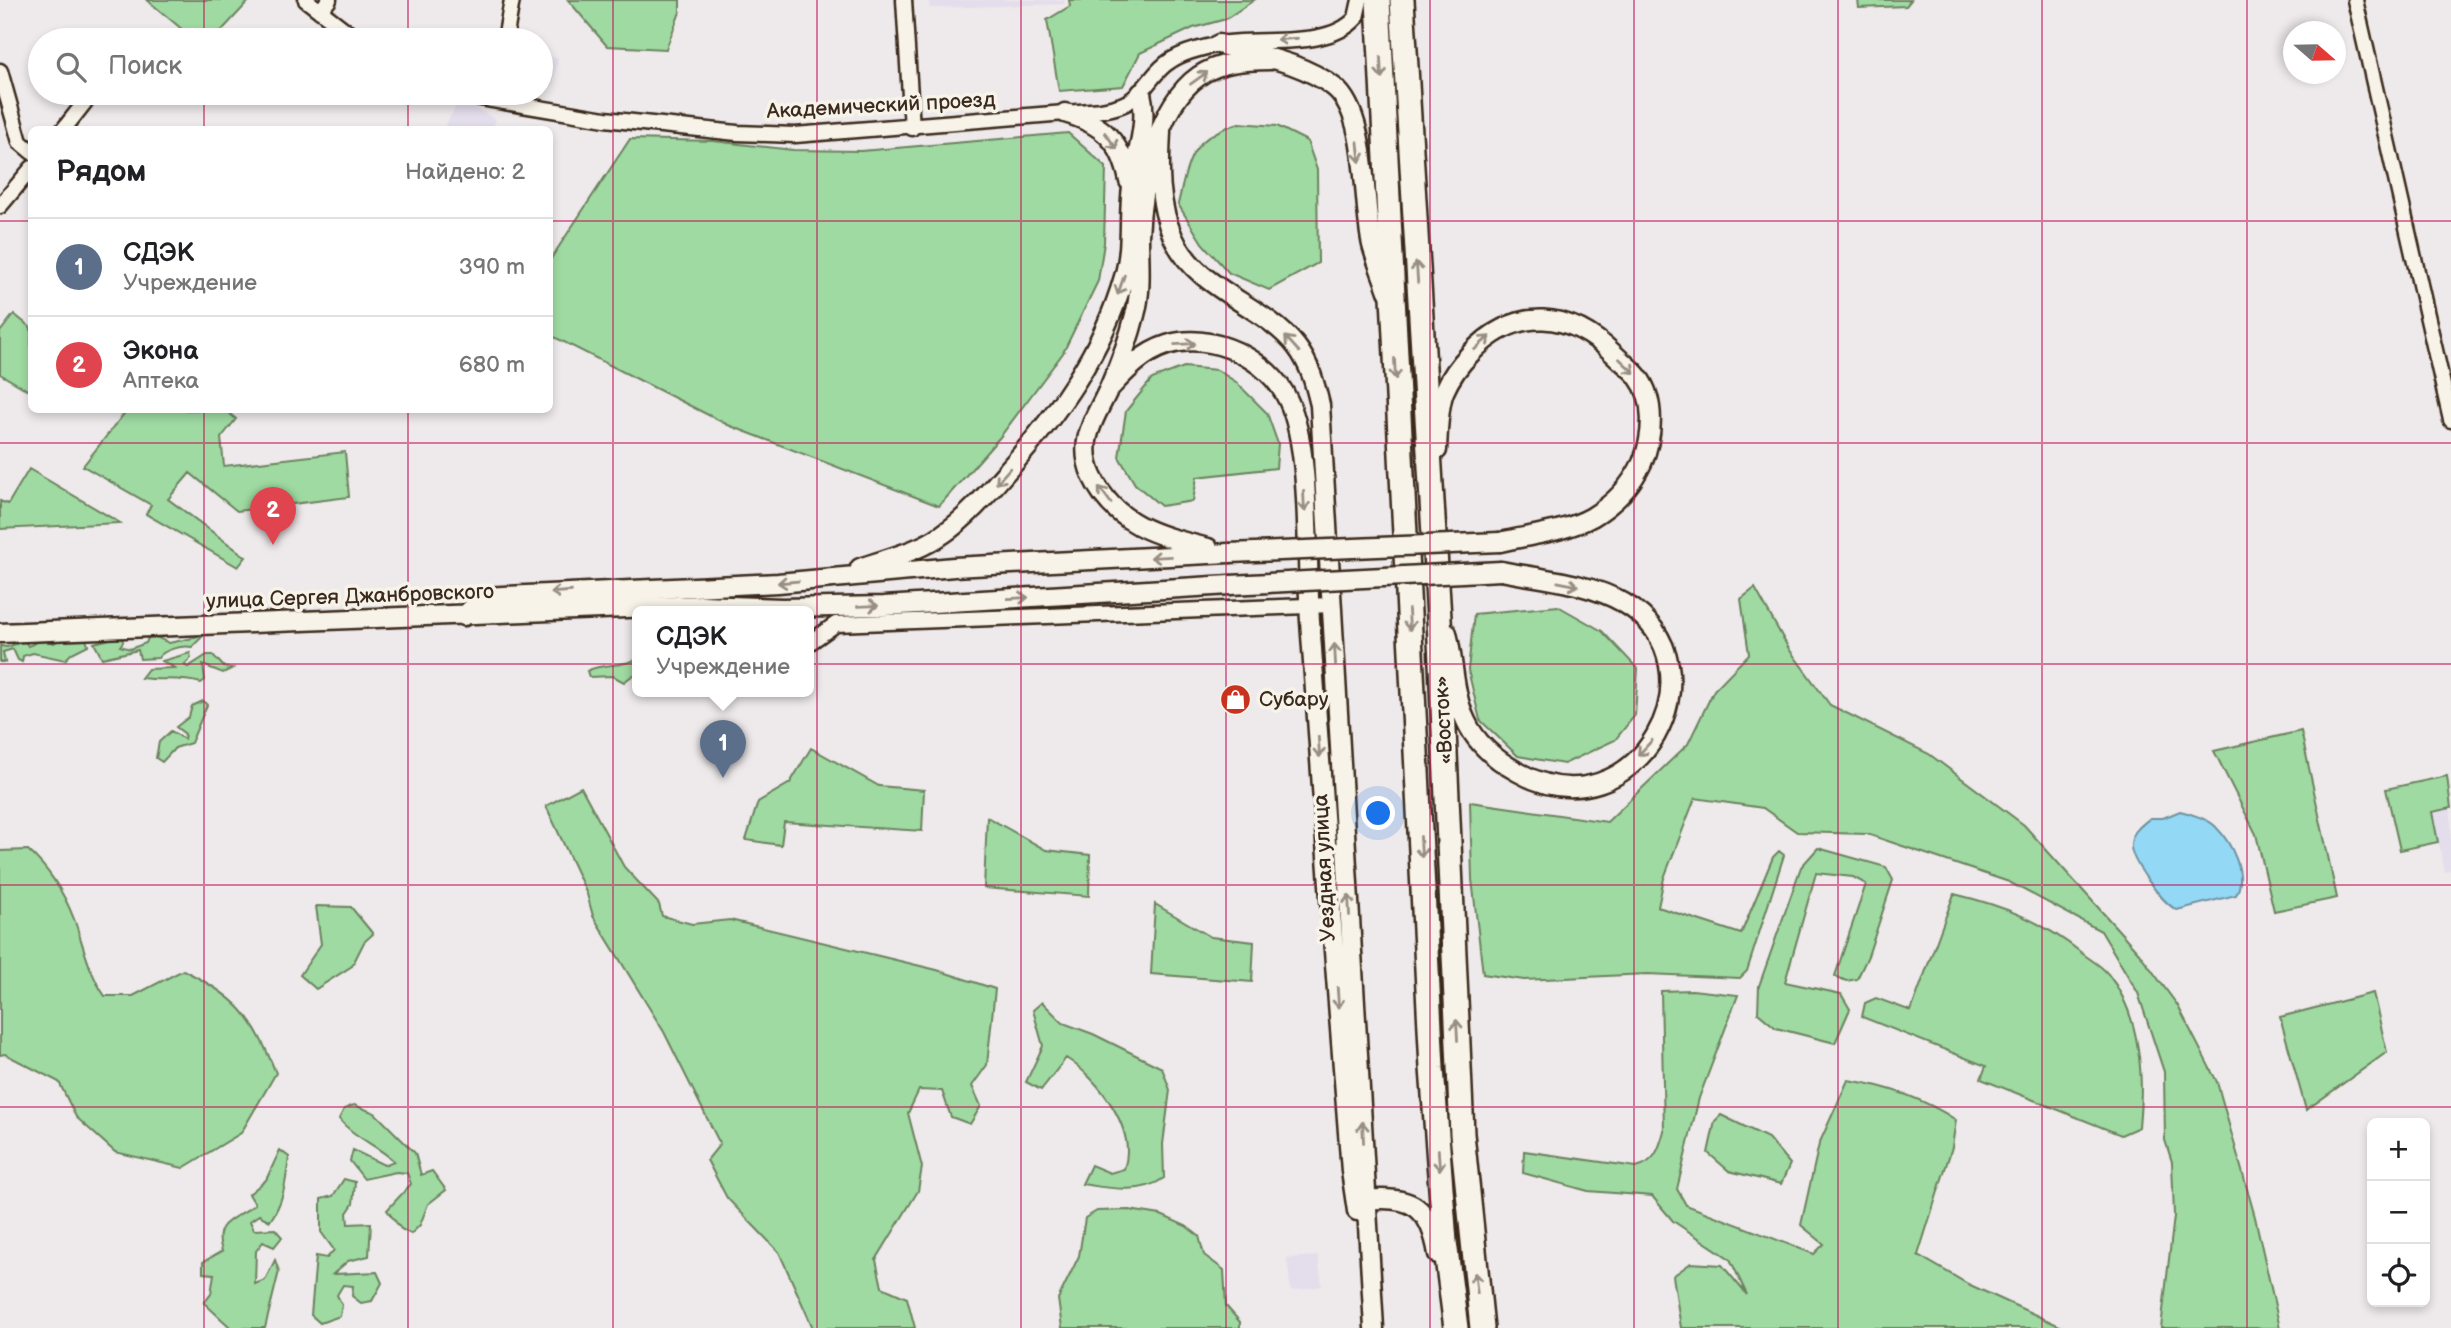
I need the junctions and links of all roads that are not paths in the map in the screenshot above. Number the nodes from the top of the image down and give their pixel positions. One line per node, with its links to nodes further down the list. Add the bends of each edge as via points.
1 (306, 0): 8 (street)
2 (512, 0): 10 (street)
3 (904, 0): 19 (street)
4 (1360, 0): 11 (street, one-way to 11, via 1356,18 1332,34)
5 (1378, 0): 26 (highway, «Восток», one-way to 26)
6 (1402, 0): 29 (highway, «Восток», one-way to 6)
7 (2355, 0): 28 (street)
8 (325, 5): 9 (street)
9 (347, 28)
10 (507, 28)
11 (1219, 44): 12 (street); 14 (street, via 1169,61)
12 (1270, 60): 20 (street, one-way to 12, via 1167,114 1198,76 1223,65); 26 (street, one-way to 26, via 1314,74 1336,88 1349,106 1357,127 1372,246)
13 (0, 71): 21 (street, via 20,142)
14 (1141, 93): 17 (street, Академический проезд, via 1108,109); 23 (street, via 1145,108)
15 (83, 105): 18 (street)
16 (535, 105): 19 (street, Академический проезд, via 605,119 737,133 794,135)
17 (1065, 114): 19 (street, Академический проезд); 23 (street, one-way to 23, via 1090,120 1116,145)
18 (66, 126)
19 (912, 128)
20 (1161, 132): 25 (street, via 1145,187); 32 (street, Уездная улица, one-way to 20, via 1320,405 1311,371 1295,345 1191,264 1174,239 1159,185)
21 (28, 149)
22 (28, 173): 24 (street)
23 (1131, 193): 25 (street); 31 (street, one-way to 31, via 1131,240 1125,276 1111,313 1080,377 1036,437 943,535 913,551)
24 (0, 206)
25 (1139, 236): 27 (street, via 1136,313)
26 (1392, 300): 44 (highway, «Восток», one-way to 44, via 1433,1068)
27 (1109, 389): 30 (street, one-way to 27, via 1144,530 1102,495 1090,473 1087,444 1092,418); 35 (street, Уездная улица, one-way to 35, via 1143,356 1168,344 1195,342 1241,354 1278,382 1296,419 1302,454)
28 (2451, 420)
29 (1431, 494): 30 (street, one-way to 30, bridge, via 1444,392 1462,362 1485,339 1522,320 1573,325 1595,335 1639,378 1651,422 1648,450 1634,479 1612,504 1591,517 1500,541); 39 (highway, «Восток»)
30 (1229, 553): 31 (street, one-way to 31)
31 (830, 578): 38 (street, one-way to 38, via 483,597)
32 (1332, 605): 35 (street); 42 (street, Уездная улица, one-way to 32)
33 (678, 606): 34 (street, улица Сергея Джанбровского)
34 (713, 606)
35 (1309, 606): 41 (street, via 836,624); 42 (street, Уездная улица, one-way to 42, via 1351,1171)
36 (632, 608): 38 (street, улица Сергея Джанбровского)
37 (814, 609): 39 (street, улица Сергея Джанбровского, one-way to 39, bridge, via 1501,571 1602,593 1636,612 1659,642 1670,680 1659,733 1620,775 1601,785 1583,788 1526,777 1489,752 1466,721 1447,632)
38 (464, 615): 40 (street, улица Сергея Джанбровского)
39 (1439, 618): 45 (highway, «Восток», one-way to 39, via 1462,1134)
40 (0, 634)
41 (814, 639)
42 (1361, 1201): 43 (street, Уездная улица); 44 (street, via 1395,1197 1422,1213 1430,1224)
43 (1374, 1328)
44 (1455, 1328)
45 (1482, 1328)

